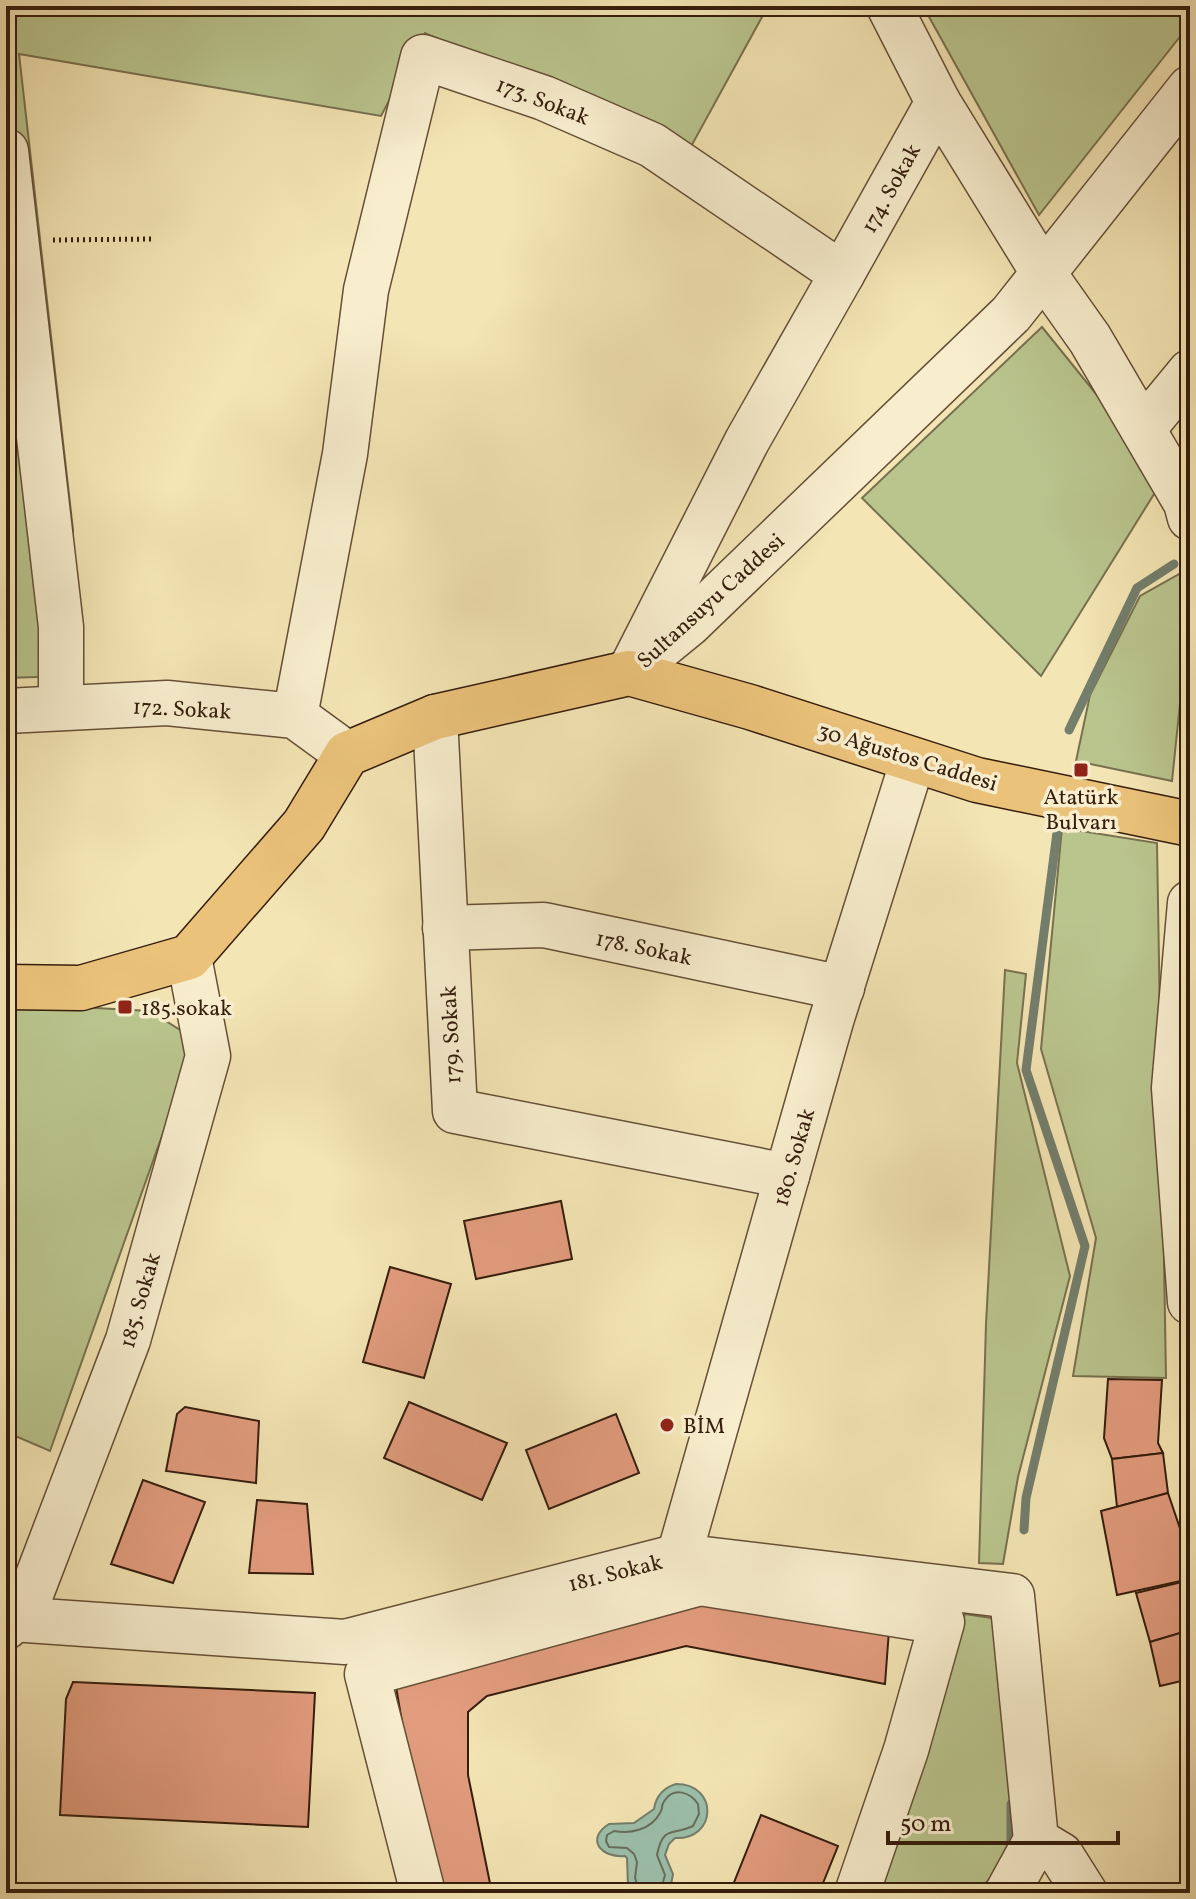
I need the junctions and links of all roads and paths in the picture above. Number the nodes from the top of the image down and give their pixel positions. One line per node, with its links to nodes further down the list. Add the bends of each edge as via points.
1 (889, 6): 3 (street)
2 (1190, 88): 8 (street, Sultansuyu Caddesi)
3 (938, 102): 7 (street, 174. Sokak); 8 (street)
4 (6, 151): 6 (street)
5 (152, 239): 6 (path)
6 (16, 241): 13 (street, via 61,627)
7 (842, 274): 12 (street, via 747,441); 15 (street, 173. Sokak, via 652,145 544,98 423,57 366,290 345,454)
8 (1044, 274): 10 (street); 12 (street, Sultansuyu Caddesi, via 969,355 689,624)
9 (1190, 372): 10 (street)
10 (1143, 429): 11 (street)
11 (1190, 518)
12 (629, 673): 16 (main road, Sultansuyu Caddesi); 18 (main road, 30 Ağustos Caddesi)
13 (61, 708): 14 (street, 172. Sokak); 15 (street, 172. Sokak, via 167,703)
14 (6, 711)
15 (295, 716): 17 (street)
16 (435, 717): 17 (main road, Sultansuyu Caddesi); 21 (street, 179. Sokak)
17 (347, 754): 22 (main road, via 304,825)
18 (913, 760): 19 (main road, 30 Ağustos Caddesi, via 977,780); 24 (street, 180. Sokak)
19 (1190, 824)
20 (1190, 903): 26 (street, via 1174,1088)
21 (445, 928): 24 (street, 178. Sokak, via 544,925); 25 (street, 179. Sokak, via 455,1111)
22 (189, 957): 23 (main road, via 81,988); 28 (street, 185. Sokak, via 208,1056 128,1340 31,1594)
23 (6, 987)
24 (842, 988): 25 (street, 180. Sokak)
25 (787, 1176): 27 (street, 180. Sokak)
26 (1190, 1302)
27 (679, 1556): 28 (street, 181. Sokak, via 345,1642); 29 (street, 181. Sokak, via 1012,1596)
28 (9, 1623)
29 (1036, 1840): 32 (street); 33 (street); 34 (street, via 1061,1855)
30 (423, 1893): 31 (street, via 367,1674 700,1583 942,1622)
31 (857, 1893)
32 (1007, 1893)
33 (1041, 1893)
34 (1085, 1893)

